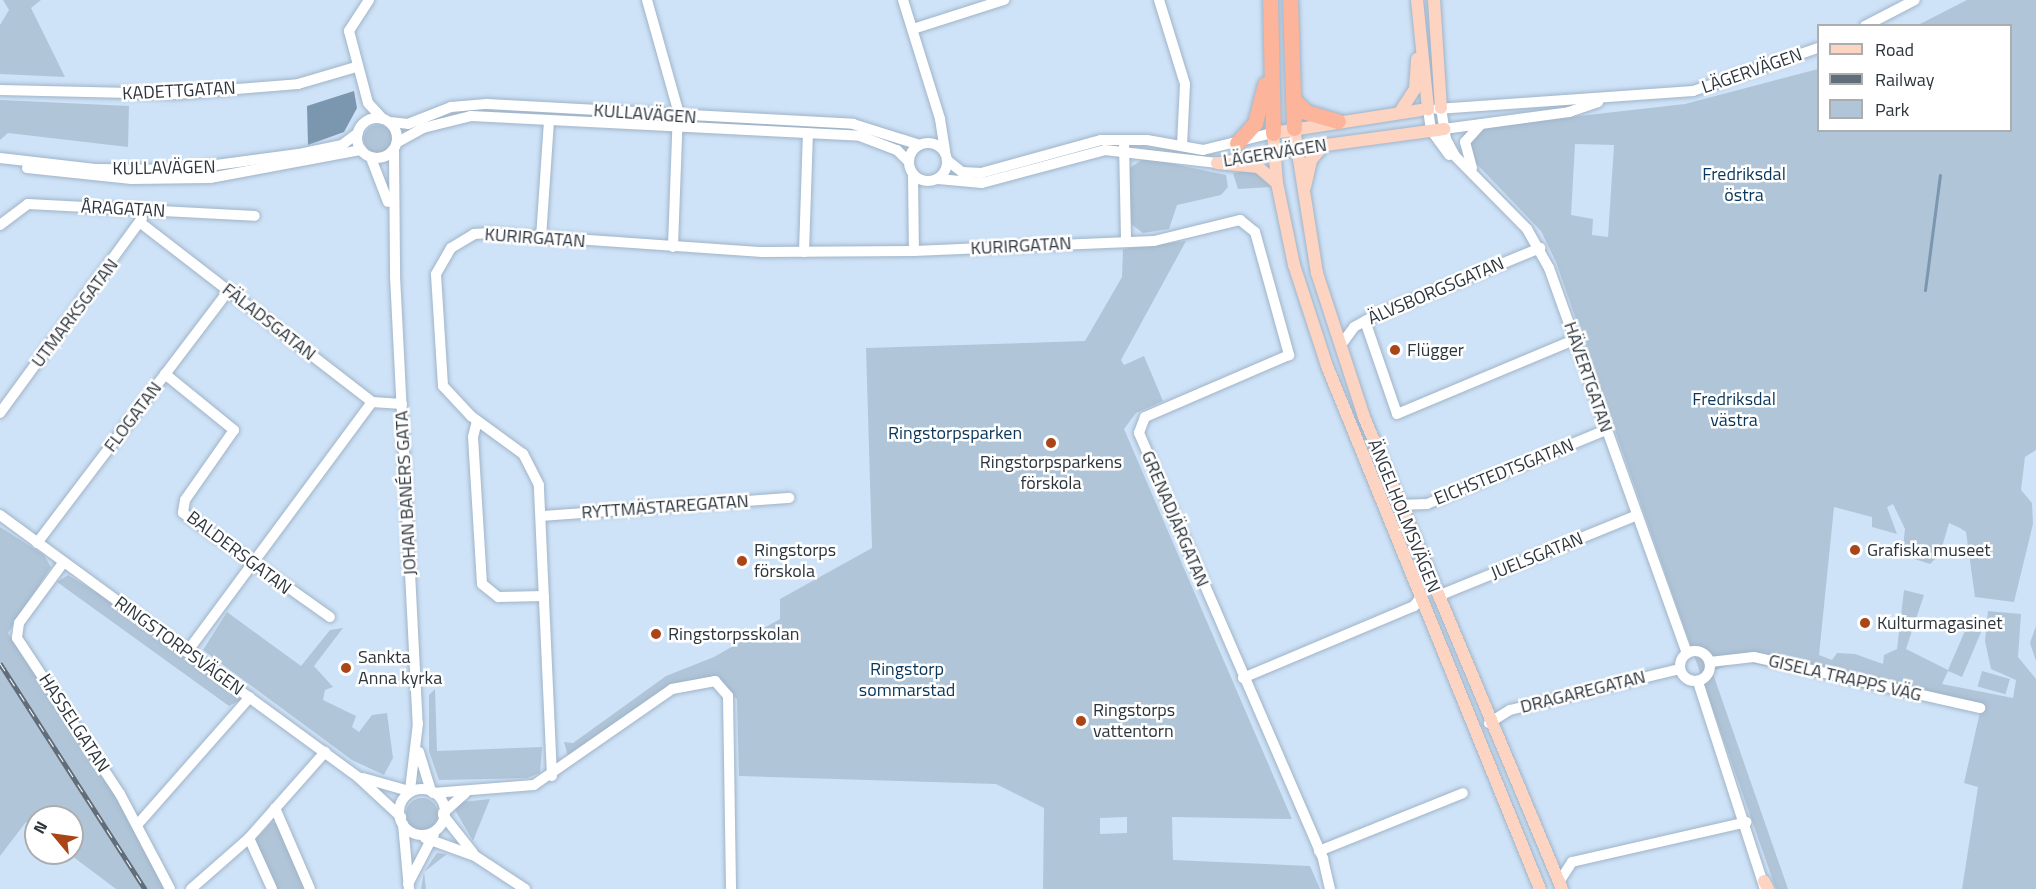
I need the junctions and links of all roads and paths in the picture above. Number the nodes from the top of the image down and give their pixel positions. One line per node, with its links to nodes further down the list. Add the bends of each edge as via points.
1 (369, 0): 16 (street, via 349,31)
2 (647, 0): 28 (street)
3 (903, 0): 13 (street)
4 (1004, 0): 13 (street)
5 (1159, 0): 42 (street, via 1185,84)
6 (1270, 0): 15 (highway)
7 (1290, 0): 19 (highway)
8 (1417, 0): 11 (main road)
9 (1434, 0): 21 (main road)
10 (1915, 0): 12 (street)
11 (1417, 14): 21 (main road); 22 (main road, via 1417,83)
12 (1869, 24)
13 (913, 29): 23 (street)
14 (1817, 48): 18 (street, LÄGERVÄGEN, via 1707,88)
15 (1270, 61): 35 (highway); 36 (highway, via 1258,116)
16 (356, 67): 17 (street, KADETTGATAN, via 298,84 175,94); 20 (street)
17 (0, 90)
18 (1613, 97): 21 (street, LÄGERVÄGEN); 29 (street, LÄGERVÄGEN, via 1569,112)
19 (1293, 99): 26 (highway, via 1306,112); 30 (highway)
20 (368, 103): 24 (street); 27 (street)
21 (1430, 109): 22 (main road, LÄGERVÄGEN); 31 (street, HÄVERTGATAN); 32 (street)
22 (1400, 111): 26 (main road, LÄGERVÄGEN)
23 (940, 119): 37 (street); 46 (street)
24 (387, 120): 27 (street); 28 (street, KULLAVÄGEN, via 408,124 466,104); 40 (street)
25 (549, 120): 28 (street, KULLAVÄGEN); 40 (street, KULLAVÄGEN, via 471,116 417,130); 64 (street)
26 (1338, 121): 30 (main road, LÄGERVÄGEN)
27 (365, 122): 33 (street)
28 (678, 122): 34 (street, KULLAVÄGEN); 41 (street, KULLAVÄGEN, via 853,124); 66 (street)
29 (1482, 123): 31 (street, LÄGERVÄGEN); 52 (street, via 1465,142)
30 (1294, 128): 35 (main road, LÄGERVÄGEN); 43 (main road, ÄNGELHOLMSVÄGEN)
31 (1444, 129): 32 (main road, LÄGERVÄGEN); 52 (street, HÄVERTGATAN, via 1455,156)
32 (1431, 130): 39 (main road, LÄGERVÄGEN); 56 (street, via 1457,165)
33 (358, 133): 44 (street); 47 (street, KULLAVÄGEN, via 342,145 304,153 179,170 88,168)
34 (808, 133): 41 (street, KULLAVÄGEN, via 860,136); 69 (street)
35 (1273, 134): 36 (street, LÄGERVÄGEN); 45 (main road, ÄNGELHOLMSVÄGEN)
36 (1237, 143): 42 (street, LÄGERVÄGEN, via 1203,150)
37 (923, 144): 41 (street); 46 (street, LÄGERVÄGEN); 49 (street)
38 (1124, 145): 42 (street, LÄGERVÄGEN); 46 (street, LÄGERVÄGEN, via 1054,150 981,173 962,172); 50 (street, LÄGERVÄGEN); 54 (street, LÄGERVÄGEN, via 982,183); 65 (street)
39 (1324, 145): 43 (main road, LÄGERVÄGEN); 57 (main road, via 1311,160)
40 (396, 146): 48 (street); 63 (street, JOHAN BANÉRS GATA)
41 (899, 146): 49 (street)
42 (1182, 146)
43 (1296, 149): 45 (main road, LÄGERVÄGEN); 57 (main road, ÄNGELHOLMSVÄGEN)
44 (361, 150): 48 (street); 51 (street, KULLAVÄGEN, via 210,178 121,178)
45 (1274, 152): 50 (street, LÄGERVÄGEN); 55 (main road, ÄNGELHOLMSVÄGEN)
46 (946, 157): 54 (street)
47 (0, 158)
48 (371, 158): 63 (street, JOHAN BANÉRS GATA, via 385,185)
49 (909, 162): 53 (street)
50 (1217, 163): 55 (main road, via 1258,167)
51 (0, 165)
52 (1473, 171): 56 (street, HÄVERTGATAN)
53 (913, 174): 54 (street, LÄGERVÄGEN); 58 (street)
54 (935, 180): 58 (street)
55 (1277, 183): 90 (main road, ÄNGELHOLMSVÄGEN, via 1315,335)
56 (1491, 194): 67 (street, HÄVERTGATAN)
57 (1303, 200): 73 (main road, ÄNGELHOLMSVÄGEN, via 1326,308)
58 (912, 201): 68 (street)
59 (142, 210): 60 (street, ÅRAGATAN); 61 (street); 62 (street, ÅRAGATAN, via 23,204)
60 (255, 216)
61 (142, 224): 70 (street, FÄLADSGATAN); 77 (street, UTMARKSGATAN)
62 (0, 225)
63 (393, 237): 76 (street, JOHAN BANÉRS GATA)
64 (542, 238): 66 (street, KURIRGATAN); 78 (street, KURIRGATAN, via 474,234 451,248 438,267 441,379 454,402)
65 (1126, 242): 68 (street, KURIRGATAN); 96 (street, GRENADJÄRGATAN, via 1154,241 1224,221 1247,222 1255,232 1290,344 1287,358 1155,413 1140,429)
66 (673, 247): 69 (street, KURIRGATAN)
67 (1540, 248): 71 (street, ÄLVSBORGSGATAN); 72 (street, HÄVERTGATAN)
68 (914, 251): 69 (street, KURIRGATAN)
69 (804, 252)
70 (228, 291): 74 (street, FLOGATAN); 75 (street, FÄLADSGATAN)
71 (1365, 321): 72 (street, via 1397,414); 73 (street, ÄLVSBORGSGATAN, via 1354,327)
72 (1574, 340): 79 (street, HÄVERTGATAN)
73 (1341, 345): 81 (main road, ÄNGELHOLMSVÄGEN)
74 (165, 374): 85 (street, FLOGATAN); 87 (street, BALDERSGATAN, via 234,430 185,500 183,513)
75 (372, 402): 76 (street); 87 (street)
76 (402, 404): 101 (street, JOHAN BANÉRS GATA)
77 (0, 413)
78 (477, 421): 84 (street, KURIRGATAN, via 529,461 539,485); 88 (street, via 473,437 482,584 498,597)
79 (1606, 430): 81 (street, EICHSTEDTSGATAN, via 1415,505); 83 (street, HÄVERTGATAN)
80 (789, 498): 84 (street, RYTTMÄSTAREGATAN)
81 (1399, 505): 89 (main road, ÄNGELHOLMSVÄGEN)
82 (0, 515): 85 (street, RINGSTORPSVÄGEN)
83 (1637, 515): 89 (street, JUELSGATAN); 93 (street, HÄVERTGATAN)
84 (542, 516): 88 (street, KURIRGATAN)
85 (37, 543): 86 (street, RINGSTORPSVÄGEN)
86 (63, 563): 92 (street, RINGSTORPSVÄGEN); 113 (street, HASSELGATAN, via 19,624 17,638)
87 (252, 564): 91 (street, BALDERSGATAN); 92 (street)
88 (544, 596): 103 (street, KURIRGATAN)
89 (1437, 596): 100 (main road, ÄNGELHOLMSVÄGEN)
90 (1421, 597): 96 (street, via 1411,608); 130 (main road, ÄNGELHOLMSVÄGEN)
91 (330, 617)
92 (187, 652): 98 (street, RINGSTORPSVÄGEN)
93 (1687, 653): 94 (street, via 1700,652); 95 (street)
94 (1710, 662): 97 (street, via 1708,674); 99 (street, GISELA TRAPPS VÄG, via 1754,657)
95 (1679, 669): 97 (street, via 1686,679); 100 (street, DRAGAREGATAN, via 1510,710)
96 (1243, 678): 117 (street, GRENADJÄRGATAN)
97 (1698, 682): 112 (street)
98 (250, 697): 102 (street, RINGSTORPSVÄGEN); 113 (street)
99 (1980, 708)
100 (1489, 723): 120 (main road, ÄNGELHOLMSVÄGEN)
101 (418, 749): 105 (street, JOHAN BANÉRS GATA); 107 (street, JOHAN BANÉRS GATA)
102 (325, 752): 104 (street, RINGSTORPSVÄGEN); 109 (street)
103 (552, 776): 106 (street, RINGSTORPSVÄGEN, via 525,788); 128 (street, RINGSTORPSVÄGEN, via 672,688 702,680 720,684 728,696)
104 (358, 777): 105 (street, RINGSTORPSVÄGEN); 111 (street, RINGSTORPSVÄGEN)
105 (410, 790): 107 (street, RINGSTORPSVÄGEN); 111 (street, JOHAN BANÉRS GATA)
106 (468, 791): 107 (street, RINGSTORPSVÄGEN); 110 (street, via 450,801)
107 (432, 792): 110 (street, JOHAN BANÉRS GATA)
108 (1463, 793): 117 (street)
109 (275, 808): 115 (street); 126 (street)
110 (443, 814): 114 (street); 119 (street)
111 (402, 819): 114 (street, RINGSTORPSVÄGEN); 122 (street)
112 (1746, 822): 120 (street, via 1572,862); 121 (street)
113 (138, 824): 123 (street, HASSELGATAN)
114 (428, 837): 116 (street); 118 (street)
115 (249, 838): 124 (street); 125 (street)
116 (444, 843): 118 (street); 119 (street)
117 (1319, 851): 129 (street, GRENADJÄRGATAN)
118 (423, 853): 122 (street)
119 (475, 856): 127 (street)
120 (1561, 885)
121 (1766, 886)
122 (408, 887)
123 (170, 889)
124 (191, 889)
125 (272, 889)
126 (310, 889)
127 (525, 889)
128 (731, 889)
129 (1330, 889)
130 (1540, 889)

